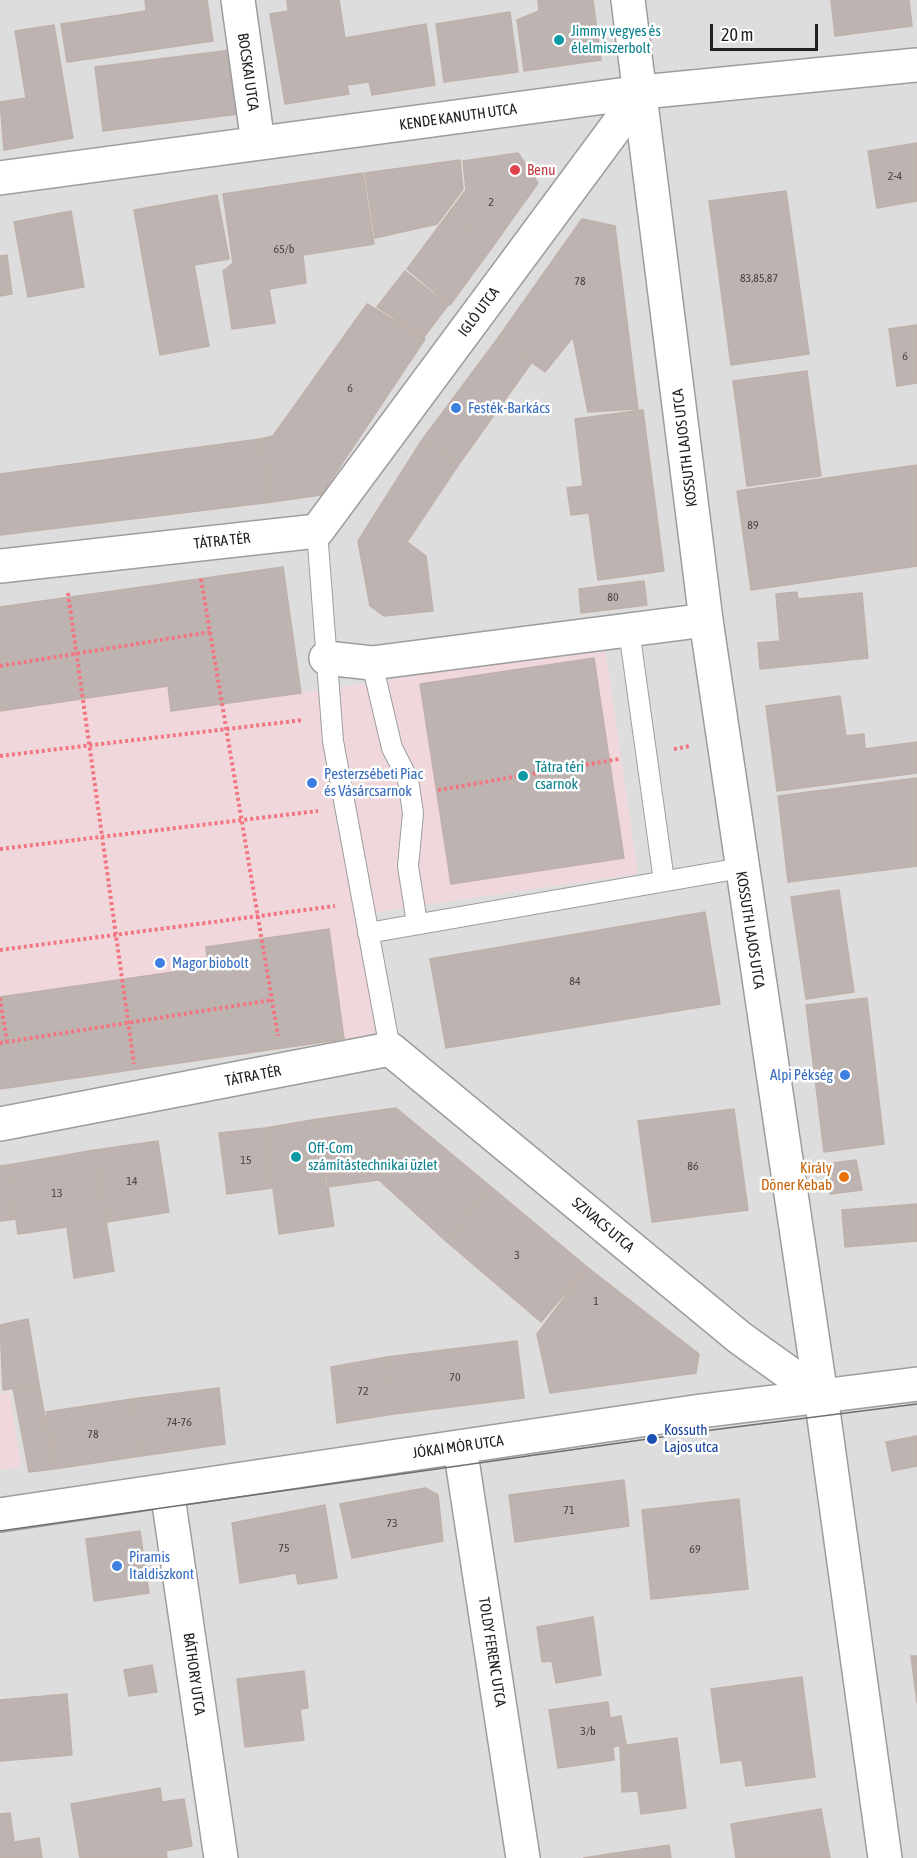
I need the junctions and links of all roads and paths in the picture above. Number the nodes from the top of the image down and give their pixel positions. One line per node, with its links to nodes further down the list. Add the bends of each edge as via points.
1 (238, 0): 5 (street, BOCSKAI UTCA)
2 (628, 0): 4 (street, KOSSUTH LAJOS UTCA)
3 (917, 65): 4 (street, KENDE KANUTH UTCA)
4 (642, 92): 5 (street, KENDE KANUTH UTCA); 7 (street, IGLÓ UTCA); 11 (street, KOSSUTH LAJOS UTCA)
5 (258, 143): 6 (street, KENDE KANUTH UTCA)
6 (0, 178)
7 (316, 531): 8 (street, TÁTRA TÉR); 15 (lane)
8 (0, 566)
9 (199, 570): 13 (path)
10 (67, 588): 14 (path)
11 (706, 620): 12 (street); 28 (street, KOSSUTH LAJOS UTCA)
12 (629, 630): 16 (street); 29 (lane)
13 (210, 632): 14 (path); 19 (path)
14 (76, 653): 17 (path); 20 (path)
15 (326, 658): 16 (street); 33 (lane, via 333,741)
16 (372, 663): 32 (lane, via 392,748 408,779 413,813 408,866)
17 (0, 666)
18 (287, 723): 19 (path)
19 (227, 730): 20 (path); 25 (path)
20 (90, 746): 21 (path); 26 (path)
21 (0, 756)
22 (610, 761): 23 (path)
23 (437, 790)
24 (298, 814): 25 (path)
25 (242, 821): 26 (path); 31 (path)
26 (102, 837): 27 (path); 34 (path)
27 (0, 849)
28 (741, 868): 29 (lane); 46 (street, KOSSUTH LAJOS UTCA)
29 (664, 881): 32 (lane)
30 (310, 910): 31 (path)
31 (258, 916): 34 (path); 37 (path)
32 (417, 923): 33 (lane)
33 (368, 933): 41 (lane)
34 (116, 935): 35 (path); 38 (path)
35 (0, 950)
36 (0, 999): 39 (path)
37 (272, 1000): 38 (path); 42 (path)
38 (128, 1023): 39 (path); 43 (path)
39 (7, 1042): 40 (path)
40 (0, 1043)
41 (390, 1049): 42 (street, TÁTRA TÉR); 46 (street, SZIVACS UTCA, via 740,1338)
42 (285, 1070): 43 (street, TÁTRA TÉR)
43 (141, 1097): 44 (street, TÁTRA TÉR)
44 (0, 1124)
45 (917, 1384): 46 (street, JÓKAI MÓR UTCA)
46 (821, 1396): 47 (street, JÓKAI MÓR UTCA); 52 (street, KOSSUTH LAJOS UTCA)
47 (460, 1447): 48 (street, JÓKAI MÓR UTCA); 51 (street, TOLDY FERENC UTCA)
48 (168, 1490): 49 (street, JÓKAI MÓR UTCA); 50 (street, BÁTHORY UTCA)
49 (0, 1515)
50 (221, 1858)
51 (524, 1858)
52 (885, 1858)

